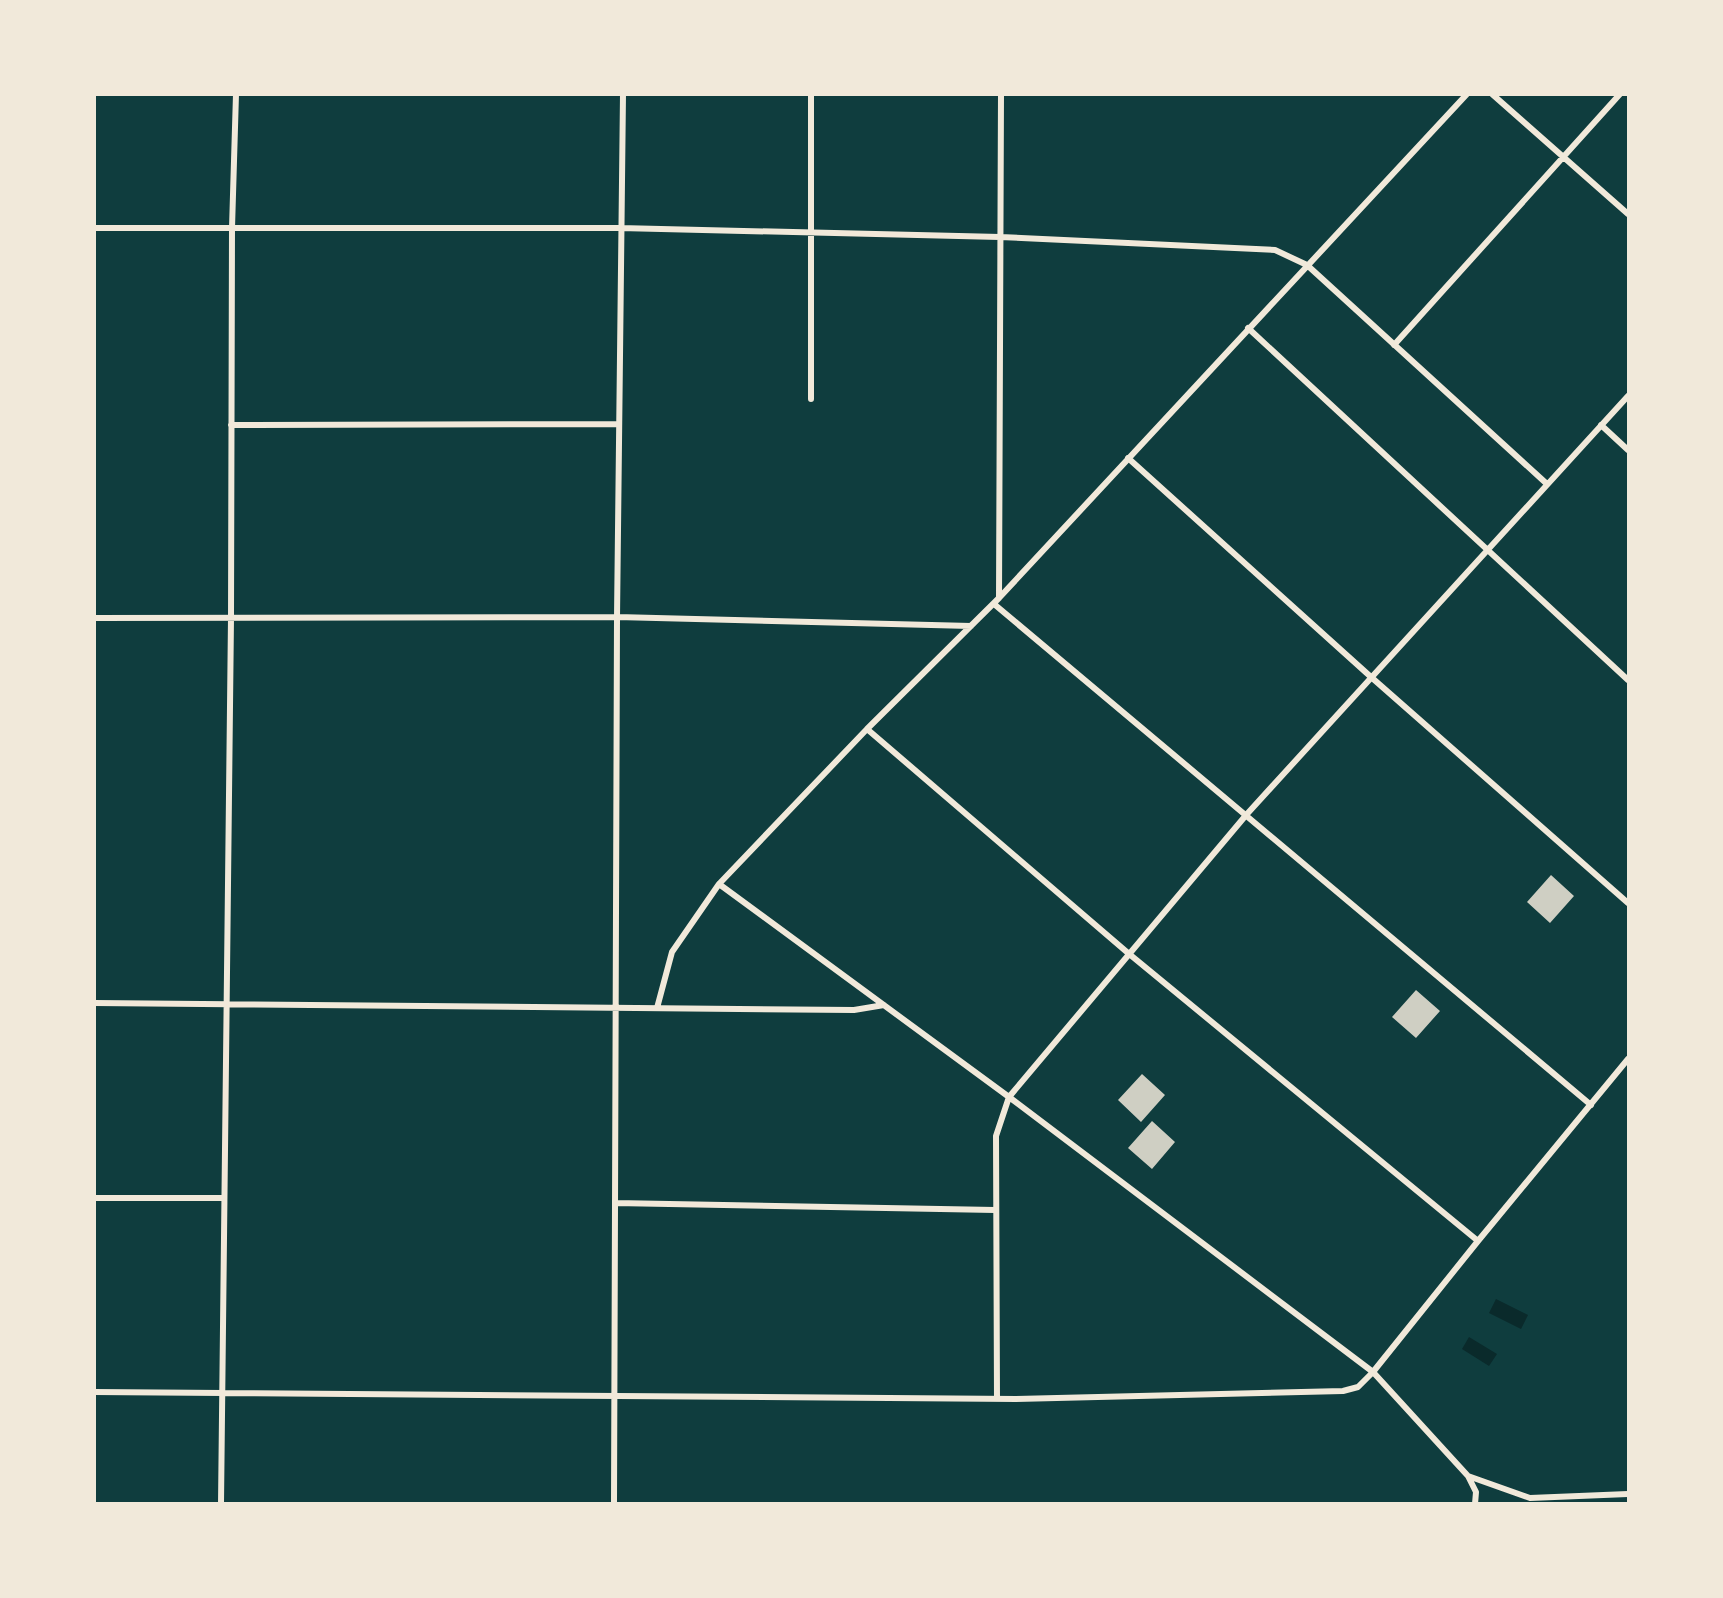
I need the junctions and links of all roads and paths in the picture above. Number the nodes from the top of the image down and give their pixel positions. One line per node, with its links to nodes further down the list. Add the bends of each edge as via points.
1 (236, 94): 11 (street)
2 (623, 94): 12 (street)
3 (811, 94): 13 (street)
4 (1001, 94): 14 (street)
5 (1467, 94): 15 (street)
6 (1492, 94): 8 (street)
7 (1620, 94): 8 (street)
8 (1565, 157): 9 (street); 17 (street)
9 (1629, 214)
10 (94, 228): 11 (street)
11 (232, 228): 12 (street); 21 (street)
12 (620, 228): 13 (street); 20 (street)
13 (810, 233): 14 (street); 19 (street)
14 (1000, 237): 15 (street, via 1275,250); 27 (street)
15 (1307, 265): 16 (street); 17 (street)
16 (1248, 328): 24 (street); 26 (street)
17 (1394, 345): 25 (street)
18 (1629, 396): 22 (street)
19 (811, 399)
20 (618, 424): 21 (street); 29 (street)
21 (231, 425): 31 (street)
22 (1602, 425): 23 (street); 25 (street)
23 (1629, 450)
24 (1128, 458): 27 (street); 33 (street)
25 (1547, 484): 26 (street)
26 (1486, 551): 33 (street); 34 (street)
27 (999, 598): 28 (street)
28 (994, 604): 32 (street); 36 (street)
29 (617, 617): 31 (street); 32 (street); 43 (street)
30 (94, 618): 31 (street)
31 (231, 618): 41 (street)
32 (971, 626): 35 (street)
33 (1371, 677): 36 (street); 38 (street)
34 (1629, 680)
35 (867, 729): 37 (street); 39 (street)
36 (1247, 814): 39 (street); 47 (street)
37 (719, 884): 42 (street); 44 (street, via 672,952)
38 (1629, 903)
39 (1128, 953): 46 (street); 52 (street)
40 (94, 1003): 41 (street)
41 (226, 1004): 43 (street); 49 (street)
42 (884, 1005): 44 (street, via 854,1010); 46 (street)
43 (617, 1006): 44 (street); 50 (street)
44 (657, 1008)
45 (1629, 1059): 47 (street)
46 (1009, 1097): 51 (street, via 996,1136); 53 (street)
47 (1591, 1106): 52 (street)
48 (94, 1198): 49 (street)
49 (224, 1198): 55 (street)
50 (615, 1203): 51 (street); 56 (street)
51 (995, 1210): 57 (street)
52 (1478, 1241): 53 (street)
53 (1373, 1372): 57 (street, via 1359,1387 1343,1392); 58 (street)
54 (94, 1392): 55 (street)
55 (222, 1392): 56 (street); 60 (street)
56 (615, 1397): 57 (street); 61 (street)
57 (997, 1399)
58 (1468, 1476): 59 (street, via 1530,1498); 62 (street, via 1476,1492)
59 (1629, 1494)
60 (221, 1503)
61 (614, 1503)
62 (1475, 1503)

